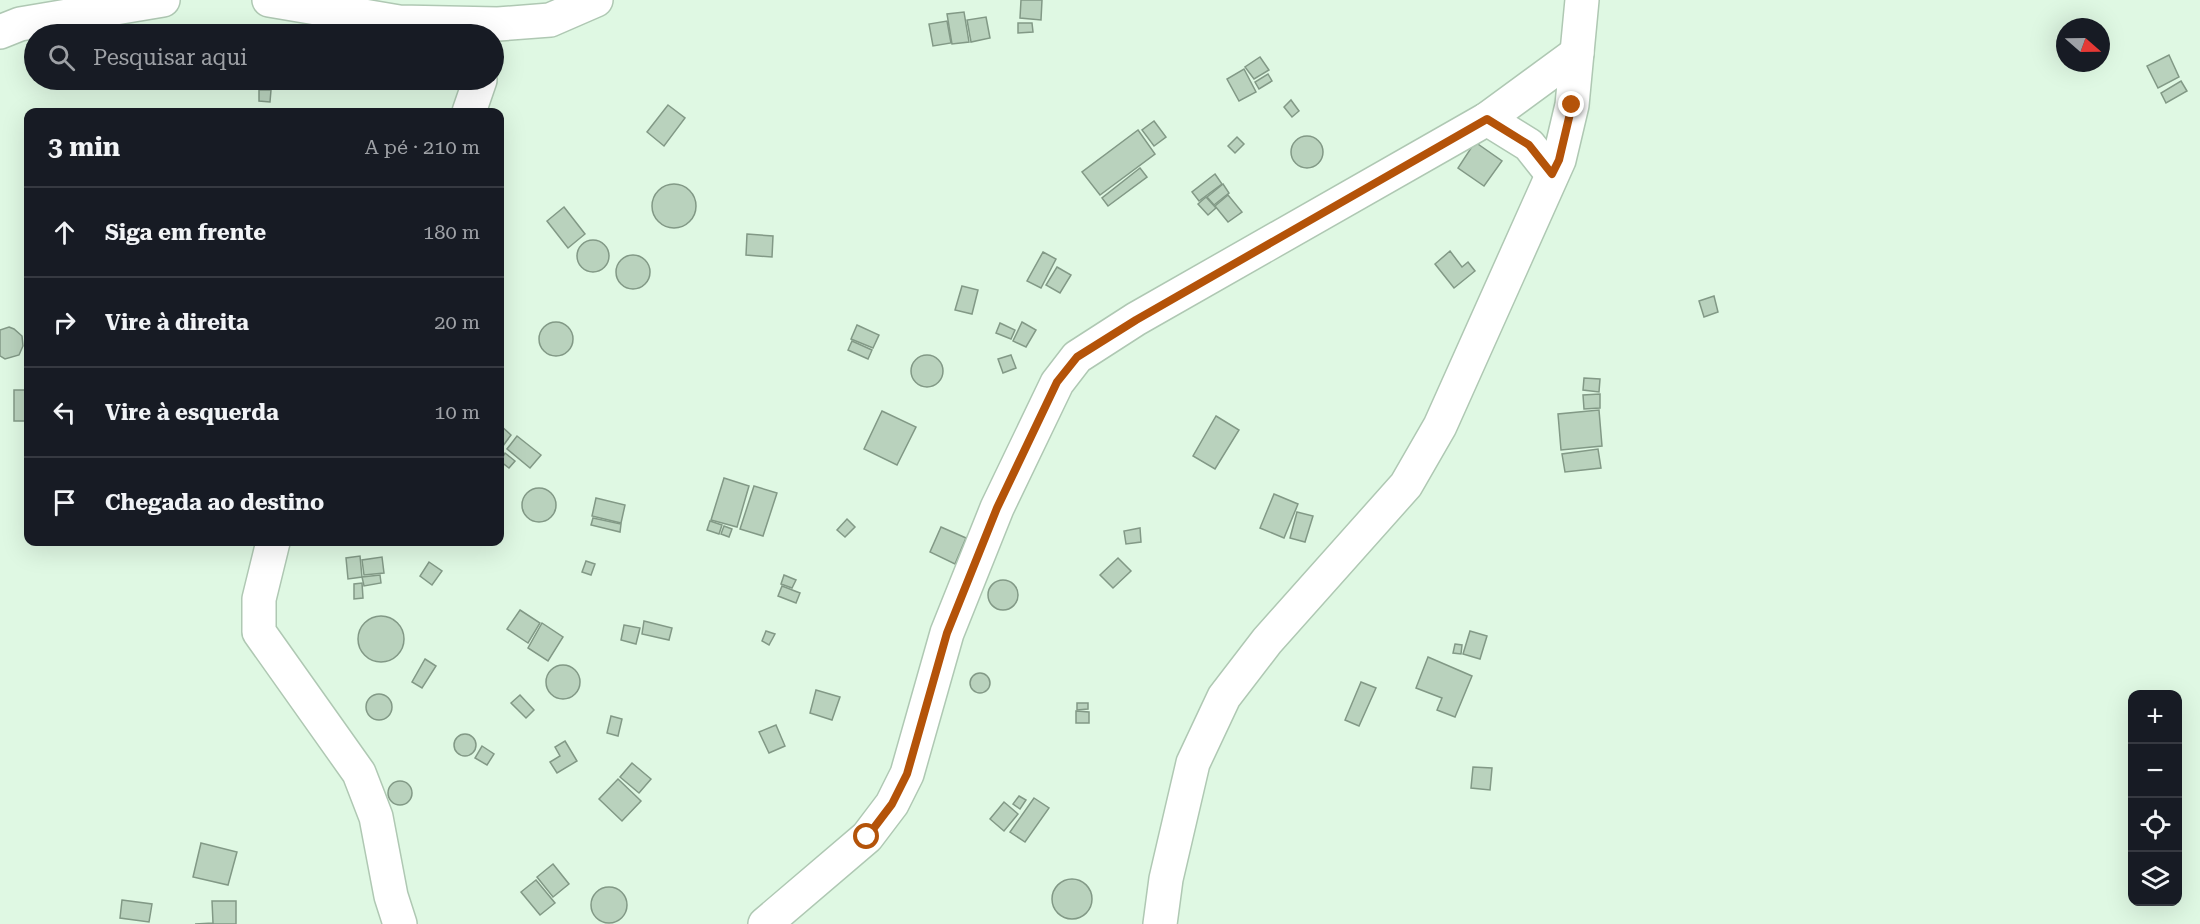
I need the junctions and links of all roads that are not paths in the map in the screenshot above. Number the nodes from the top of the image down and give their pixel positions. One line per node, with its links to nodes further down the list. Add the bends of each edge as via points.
1 (163, 0): 7 (street, via 20,24)
2 (269, 0): 5 (street)
3 (596, 0): 6 (street, via 550,20)
4 (1582, 0): 8 (street)
5 (423, 24)
6 (504, 29)
7 (0, 32)
8 (1577, 54): 11 (street); 12 (street, via 1572,105)
9 (477, 90): 10 (street)
10 (470, 108)
11 (1487, 119): 12 (street, via 1529,145); 15 (street, via 1077,357 1057,382 997,508 947,633 907,774 892,804 867,837)
12 (1552, 174): 16 (street, via 1440,426 1406,485 1267,641 1224,697 1193,763 1166,879)
13 (272, 546): 14 (street, via 259,599 259,632 359,773 376,817)
14 (400, 924)
15 (765, 924)
16 (1160, 924)

